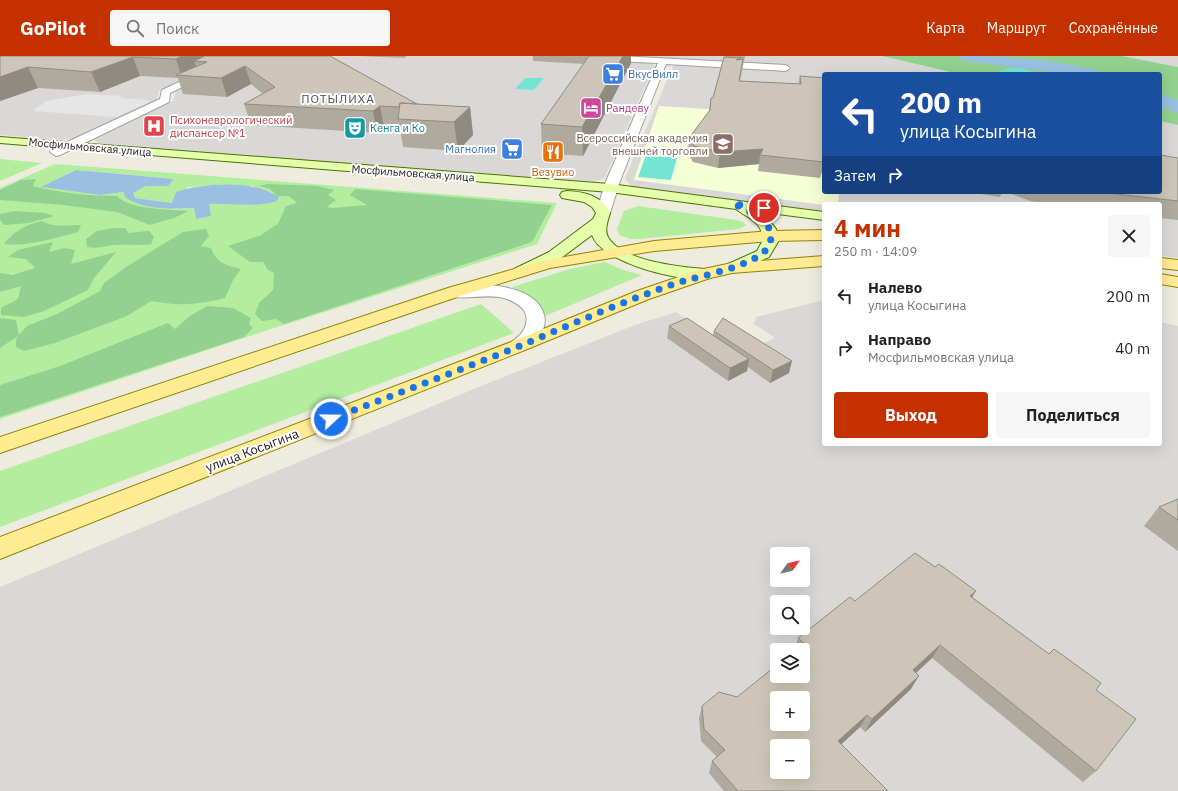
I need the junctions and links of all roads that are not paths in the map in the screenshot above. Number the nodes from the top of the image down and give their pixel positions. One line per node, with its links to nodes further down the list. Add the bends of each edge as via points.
1 (240, 56): 6 (street, via 165,92 165,100)
2 (573, 56): 3 (street)
3 (663, 61): 4 (street); 9 (street)
4 (786, 68)
5 (0, 140): 6 (main road, Мосфильмовская улица)
6 (71, 146): 8 (street); 9 (main road, Мосфильмовская улица)
7 (0, 148): 8 (main road, Мосфильмовская улица)
8 (56, 152): 13 (main road, Мосфильмовская улица, via 576,196 594,201 600,206)
9 (610, 188): 10 (main road, Мосфильмовская улица); 13 (street)
10 (656, 194): 11 (main road, Мосфильмовская улица); 13 (main road, via 629,198)
11 (733, 204): 12 (main road, Мосфильмовская улица); 15 (main road, via 748,209 762,218)
12 (822, 216)
13 (601, 218): 16 (main road, улица Косыгина, via 598,229 603,241); 21 (main road, via 555,255)
14 (822, 235): 15 (main road)
15 (771, 236): 16 (main road, via 654,246); 20 (main road, улица Косыгина, via 769,245 762,254)
16 (616, 252): 21 (main road, via 574,258); 22 (main road, улица Косыгина, via 654,267)
17 (822, 261): 20 (main road, улица Косыгина)
18 (1162, 263): 19 (main road)
19 (1178, 265)
20 (732, 268): 22 (main road, улица Косыгина)
21 (520, 272): 25 (main road)
22 (705, 274): 26 (main road, улица Косыгина, via 643,295)
23 (1162, 279): 24 (main road)
24 (1178, 282)
25 (454, 292): 26 (street, via 493,291 512,295 526,302 534,312 535,324 529,336); 27 (main road)
26 (518, 346): 28 (main road, улица Косыгина)
27 (0, 445)
28 (0, 548)

